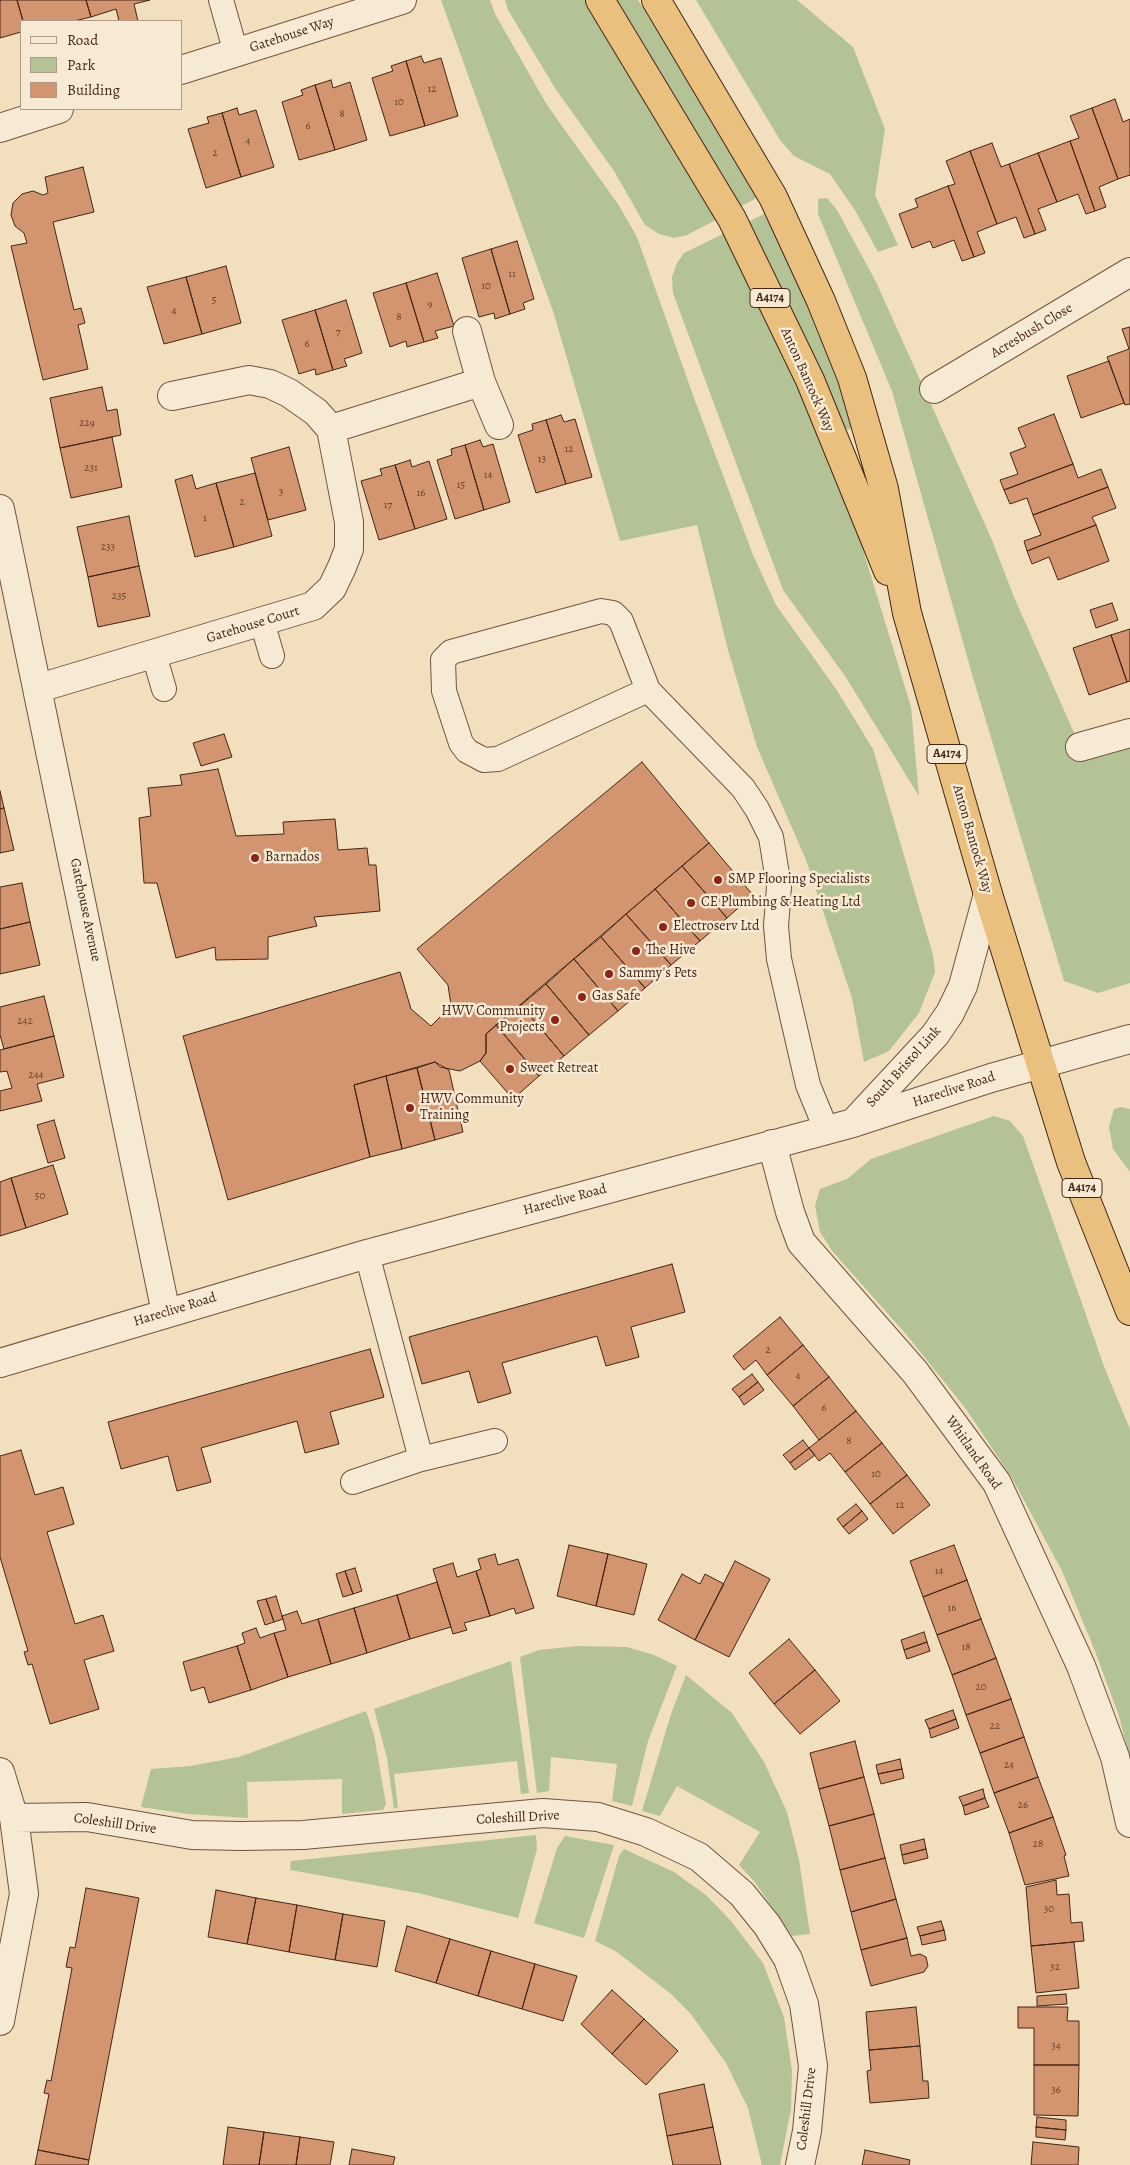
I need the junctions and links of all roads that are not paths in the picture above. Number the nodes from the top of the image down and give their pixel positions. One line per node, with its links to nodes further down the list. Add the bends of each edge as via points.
1 (221, 0): 5 (lane)
2 (402, 0): 5 (street, Gatehouse Way)
3 (600, 0): 17 (highway, Anton Bantock Way / A4174, via 732,219 810,380 858,502)
4 (656, 0): 17 (highway, Anton Bantock Way / A4174, via 759,170 825,310 852,378 884,489)
5 (236, 53): 6 (street, Gatehouse Way)
6 (182, 70)
7 (56, 110): 8 (street)
8 (0, 128)
9 (1130, 272): 12 (street, Acresbush Close)
10 (466, 331): 11 (street)
11 (481, 382): 14 (street); 15 (street)
12 (934, 389)
13 (172, 396): 15 (street, via 249,380 270,384 316,412)
14 (499, 425)
15 (330, 428): 18 (street, Gatehouse Court, via 349,522 349,549 332,588 313,606)
16 (0, 509): 21 (street, Gatehouse Avenue)
17 (907, 613): 26 (highway, Anton Bantock Way / A4174)
18 (262, 622): 19 (street, Gatehouse Court); 20 (lane)
19 (154, 655): 21 (street, Gatehouse Court); 22 (lane)
20 (272, 656)
21 (39, 688): 34 (street, Gatehouse Avenue)
22 (164, 689)
23 (648, 690): 23 (lane, via 498,759 484,760 461,743 444,691 443,660 451,652 601,610 613,613 621,621); 30 (lane, via 743,788 758,808 771,836 779,887 776,926 779,959 808,1085)
24 (1130, 733): 25 (street)
25 (1080, 747)
26 (988, 894): 28 (highway, Anton Bantock Way / A4174); 29 (street, South Bristol Link, via 963,986 950,1014 935,1035)
27 (1130, 1039): 28 (street, Hareclive Road)
28 (1040, 1063): 29 (street, Hareclive Road); 33 (highway, A4174, via 1072,1162)
29 (853, 1123): 30 (street, Hareclive Road)
30 (826, 1129): 31 (street, Hareclive Road)
31 (772, 1144): 32 (street, Hareclive Road); 41 (street, Whitland Road, via 801,1242 915,1372 997,1483 1081,1666 1115,1758)
32 (366, 1254): 34 (street, Hareclive Road); 37 (lane)
33 (1130, 1310)
34 (166, 1312): 35 (street, Hareclive Road)
35 (0, 1363)
36 (495, 1441): 37 (lane)
37 (421, 1459): 38 (lane)
38 (352, 1482)
39 (0, 1772): 40 (street)
40 (14, 1818): 42 (street, via 24,1894); 43 (street, Coleshill Drive, via 86,1817 192,1835 241,1836 303,1835 542,1813 598,1817 646,1832 699,1857 742,1894 788,1958 804,2004 813,2066 807,2131)
41 (1130, 1823)
42 (0, 2021)
43 (800, 2165)

